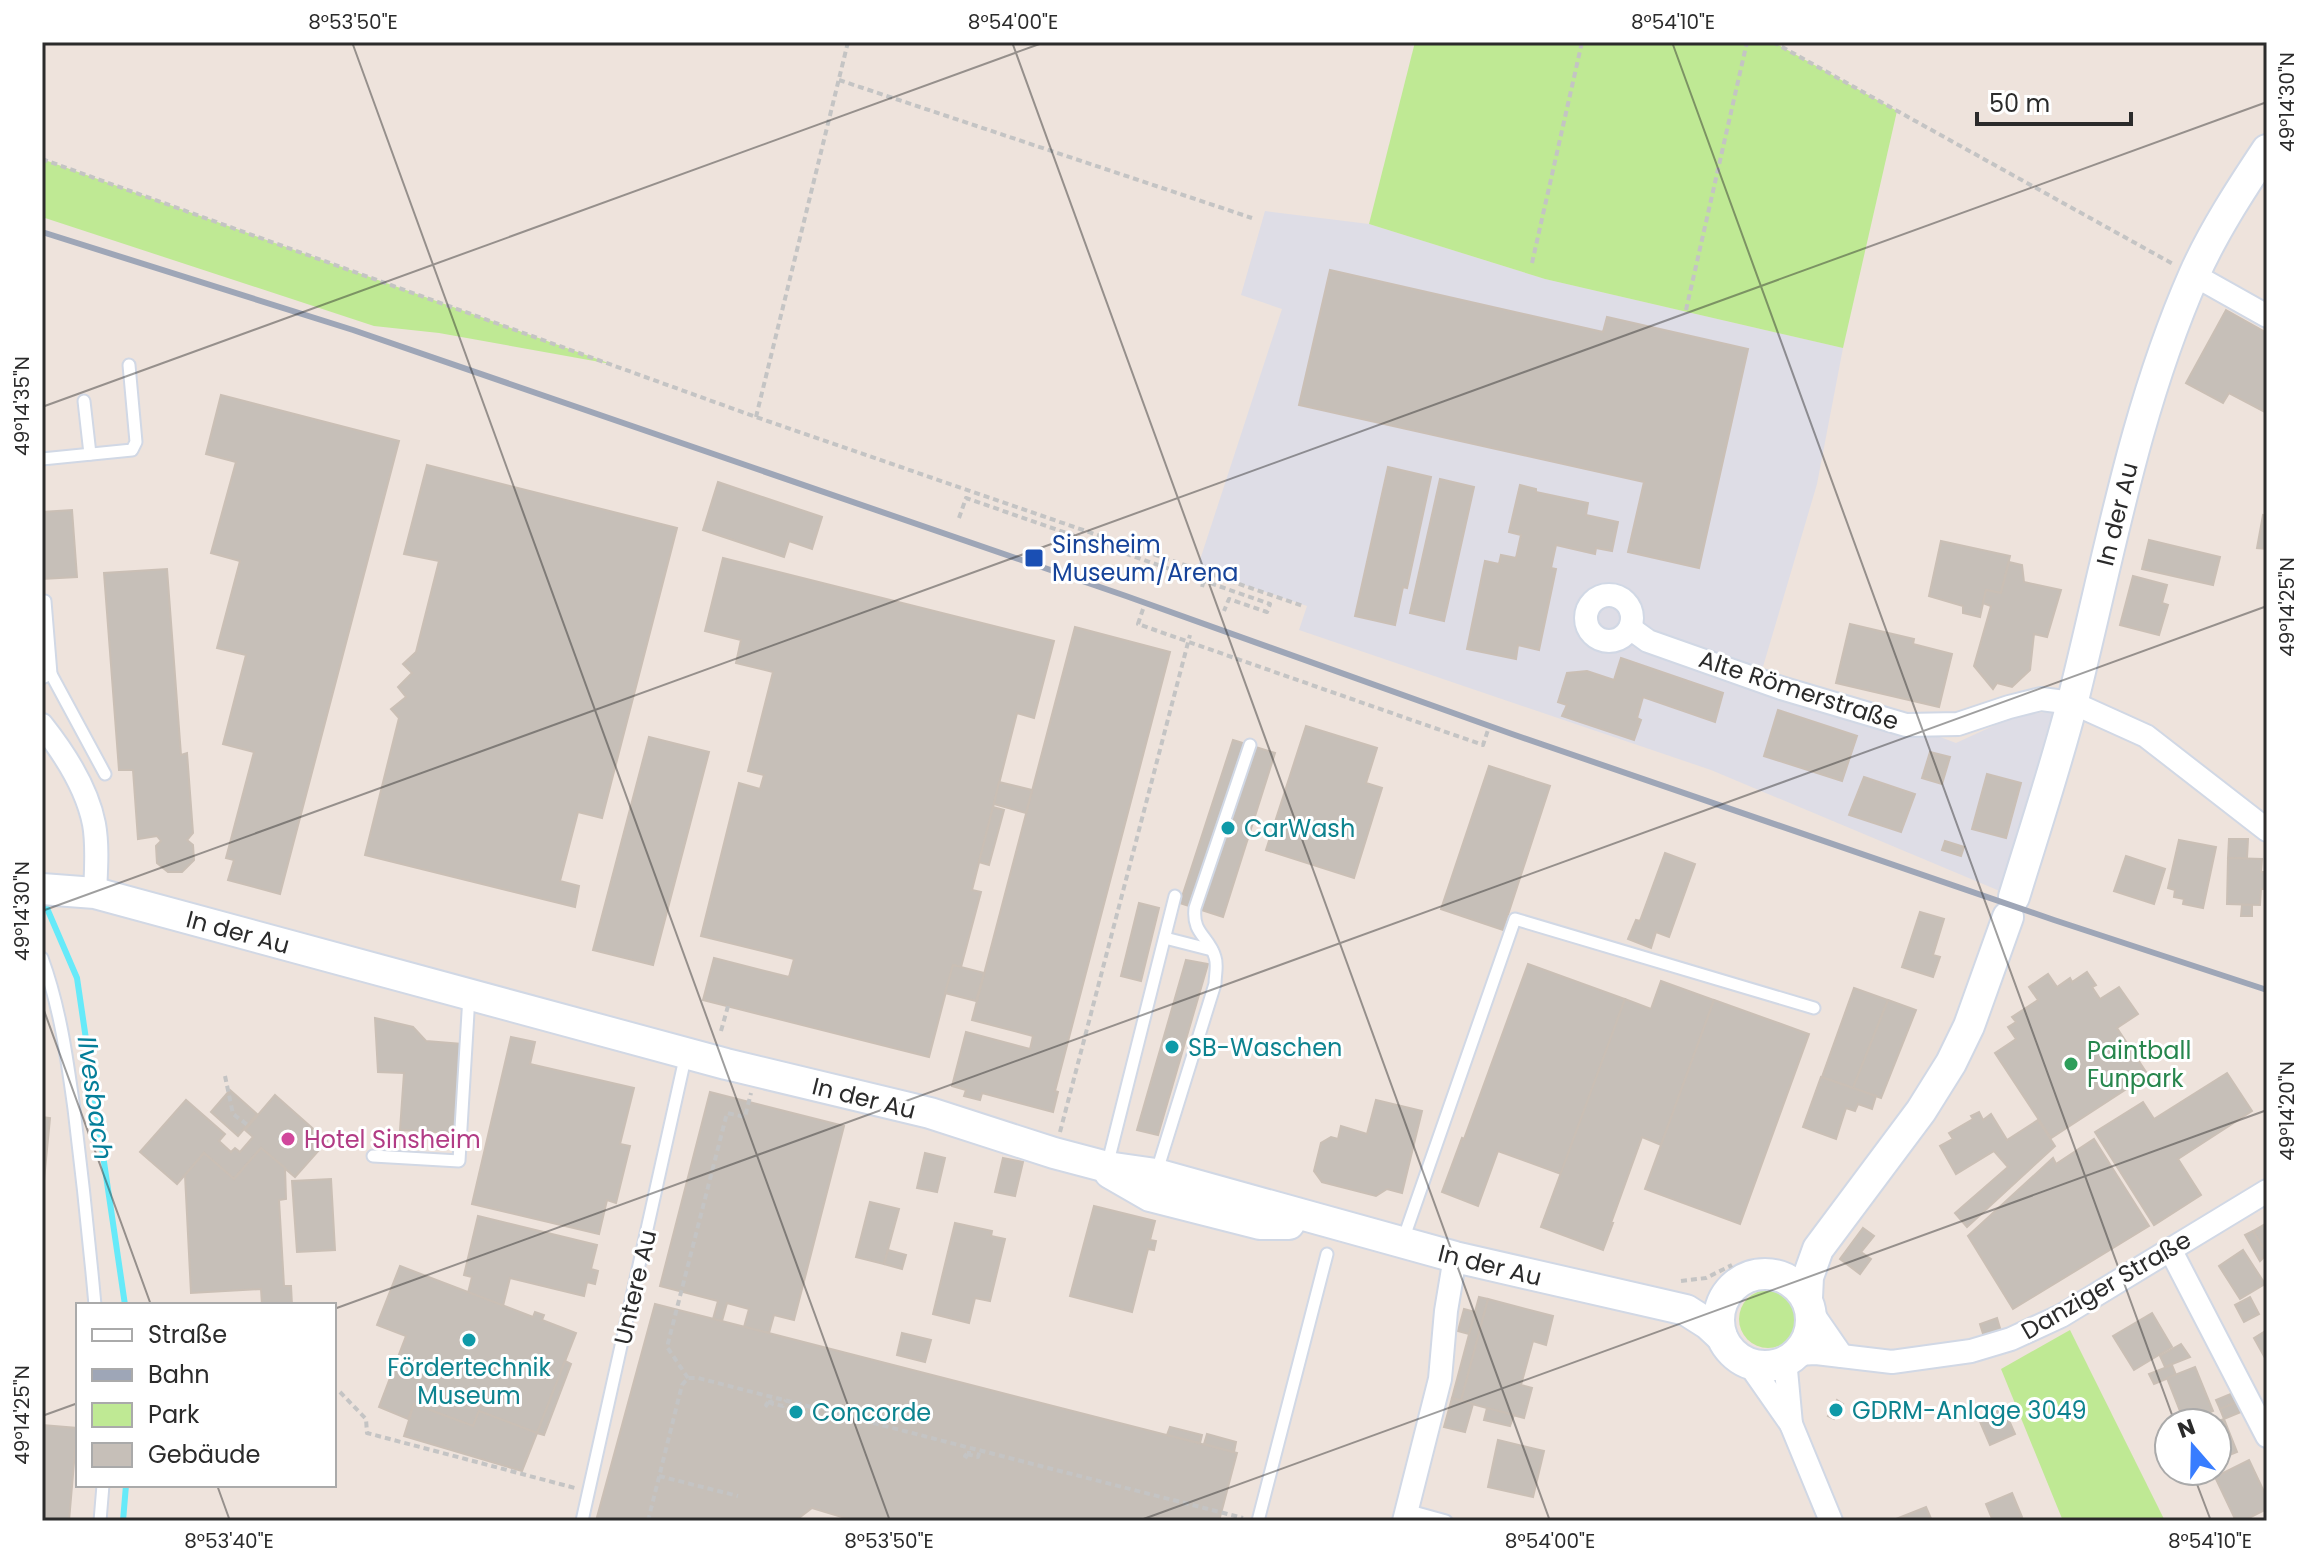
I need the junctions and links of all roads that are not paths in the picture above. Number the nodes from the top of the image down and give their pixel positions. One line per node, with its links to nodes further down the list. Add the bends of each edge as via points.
1 (2267, 150): 2 (street, In der Au)
2 (2194, 275): 3 (street); 11 (street, In der Au, via 2130,459)
3 (2267, 316)
4 (129, 365): 6 (lane, via 136,442 132,450)
5 (84, 401): 6 (lane)
6 (90, 454): 7 (lane)
7 (42, 459)
8 (45, 601): 10 (lane)
9 (1630, 628): 11 (street, Alte Römerstraße, via 1648,641 1766,683 1906,725 1958,724 2041,699)
10 (46, 676): 14 (lane)
11 (2073, 703): 15 (street, Alte Römerstraße, via 2146,736); 28 (street, In der Au, via 1969,1026 1921,1111)
12 (42, 725): 17 (street, via 68,761 91,813)
13 (1250, 745): 20 (lane, via 1195,908 1197,931)
14 (105, 774)
15 (2267, 830)
16 (45, 889): 17 (street, In der Au)
17 (95, 893): 22 (street, In der Au)
18 (1175, 896): 19 (lane)
19 (1165, 938): 20 (lane); 26 (lane)
20 (1212, 950): 27 (lane, via 1217,960 1215,984)
21 (42, 958): 37 (lane, via 67,1060)
22 (469, 994): 24 (street, In der Au); 25 (lane, via 459,1161)
23 (1814, 1008): 31 (lane, via 1515,919)
24 (687, 1053): 26 (street, In der Au, via 930,1113); 49 (lane, Untere Au)
25 (373, 1156)
26 (1100, 1165): 27 (street, In der Au); 30 (street, via 1150,1196 1190,1207 1260,1224)
27 (1156, 1174): 30 (street, In der Au, via 1266,1198)
28 (1864, 1187): 35 (street, In der Au); 38 (street, In der Au, via 1818,1249 1808,1277)
29 (2267, 1191): 32 (street, Danziger Straße)
30 (1331, 1224): 31 (street, In der Au)
31 (1402, 1242): 34 (street, In der Au)
32 (2170, 1249): 41 (street, Danziger Straße, via 2061,1316 2011,1339 1971,1351 1892,1362); 45 (street)
33 (1327, 1254): 50 (lane)
34 (1455, 1257): 39 (street, In der Au); 47 (street, via 1440,1379)
35 (1767, 1273): 36 (street, via 1740,1280); 38 (street, via 1797,1285)
36 (1722, 1301): 39 (street, In der Au); 40 (street)
37 (95, 1303)
38 (1809, 1304): 41 (street); 42 (street, via 1812,1327)
39 (1686, 1310): 40 (street, In der Au)
40 (1722, 1337): 43 (street)
41 (1842, 1356): 42 (street, Danziger Straße)
42 (1793, 1357): 43 (street, via 1776,1365); 44 (street, via 1786,1370)
43 (1749, 1364): 44 (street)
44 (1791, 1424): 52 (street)
45 (2267, 1436)
46 (103, 1487): 48 (lane)
47 (1405, 1516): 51 (lane)
48 (100, 1521)
49 (582, 1521)
50 (1256, 1521)
51 (1446, 1521)
52 (1831, 1521)

